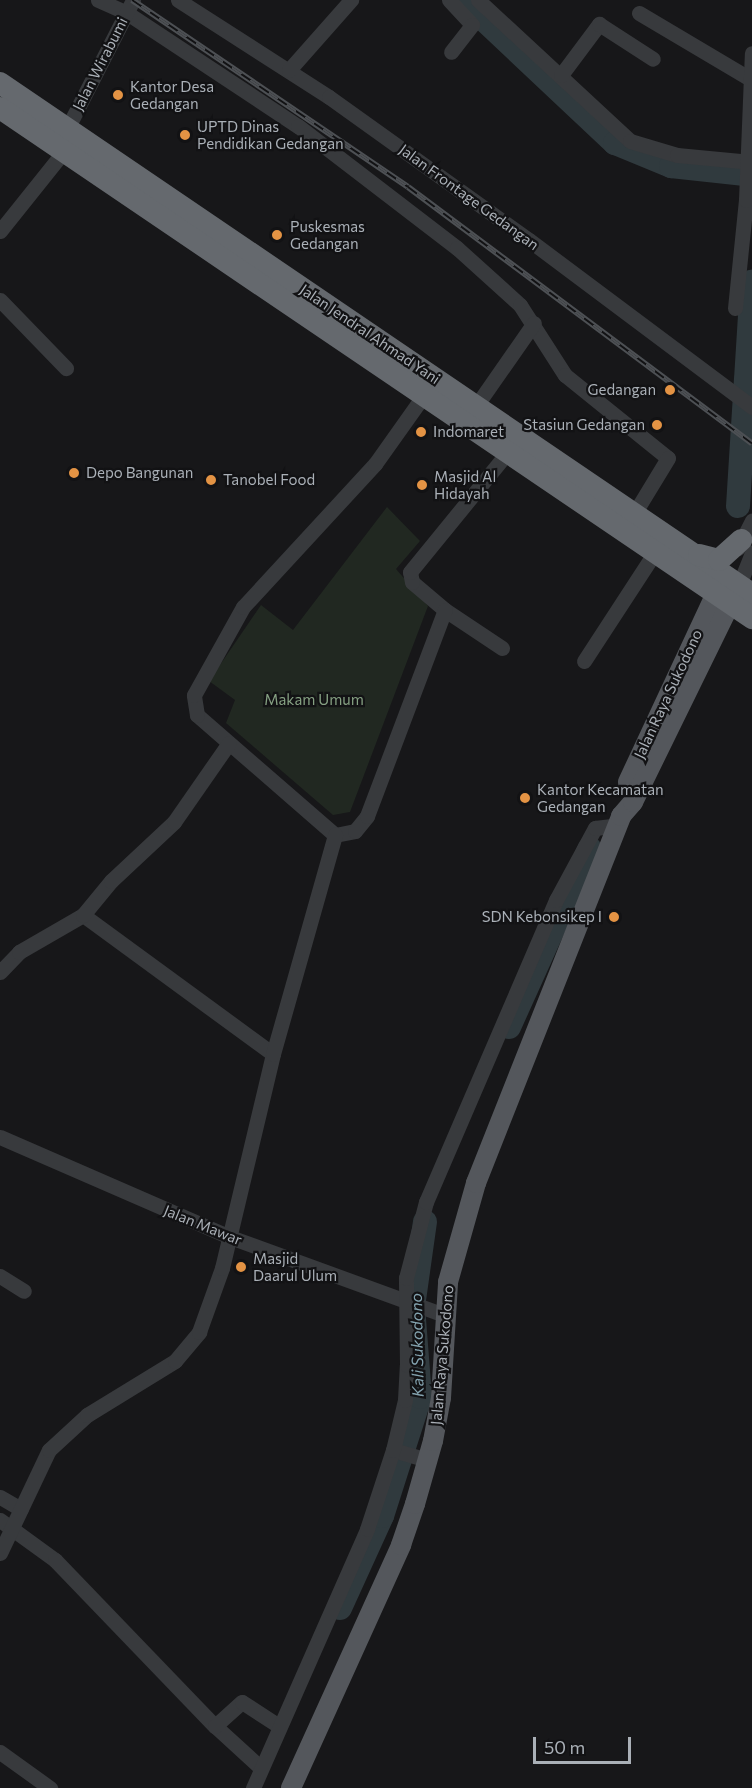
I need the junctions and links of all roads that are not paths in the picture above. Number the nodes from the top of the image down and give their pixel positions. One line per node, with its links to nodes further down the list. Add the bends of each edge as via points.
1 (98, 0): 6 (street)
2 (178, 0): 11 (street, Jalan Frontage Gedangan)
3 (351, 0): 11 (street)
4 (449, 0): 8 (street, via 472,25)
5 (478, 0): 12 (street)
6 (130, 7): 16 (street, Jalan Wirabumi); 22 (street, via 348,163 457,248 520,305)
7 (639, 13): 13 (street)
8 (451, 52)
9 (752, 53): 13 (street)
10 (653, 58): 12 (street, via 598,24)
11 (289, 70): 25 (street, Jalan Frontage Gedangan, via 529,240)
12 (561, 75): 18 (street, via 630,141 677,155)
13 (750, 79): 18 (street)
14 (0, 83): 16 (highway, Jalan Jendral Ahmad Yani)
15 (0, 108): 17 (highway, Jalan Jendral Ahmad Yani)
16 (67, 129): 26 (highway, Jalan Jendral Ahmad Yani)
17 (64, 151): 19 (street); 24 (highway, Jalan Jendral Ahmad Yani)
18 (749, 162): 21 (street)
19 (0, 231)
20 (0, 300): 23 (street)
21 (735, 308)
22 (534, 323): 26 (street); 28 (street, via 565,375 668,458)
23 (66, 368)
24 (424, 395): 27 (highway, Jalan Jendral Ahmad Yani); 38 (street, via 375,464 243,607 211,658 193,705 197,714)
25 (746, 402)
26 (477, 406): 28 (highway, Jalan Jendral Ahmad Yani)
27 (508, 452): 32 (highway, Jalan Jendral Ahmad Yani); 34 (street, via 410,572 412,582)
28 (634, 514): 31 (highway, Jalan Jendral Ahmad Yani)
29 (752, 520): 30 (street)
30 (747, 546): 31 (highway, via 719,560); 33 (street)
31 (686, 549): 33 (highway, Jalan Jendral Ahmad Yani)
32 (655, 552): 33 (highway, Jalan Jendral Ahmad Yani); 37 (street)
33 (732, 590): 35 (highway); 39 (main road, Jalan Raya Sukodono, via 621,795)
34 (445, 610): 36 (street); 40 (street, via 367,816 355,831)
35 (752, 618)
36 (502, 648)
37 (584, 661)
38 (229, 743): 40 (street); 41 (street, via 174,822 111,881)
39 (619, 821): 48 (street, via 595,828 530,956 426,1203 408,1269); 49 (main road, Jalan Raya Sukodono, via 476,1183)
40 (335, 835): 43 (street)
41 (83, 915): 42 (street, via 19,952); 43 (street)
42 (0, 972)
43 (273, 1054): 45 (street)
44 (0, 1137): 45 (street, Jalan Mawar, via 109,1188)
45 (230, 1237): 48 (street, Jalan Mawar); 54 (street, via 216,1286 189,1346 141,1385 67,1431 49,1450)
46 (0, 1276): 47 (street)
47 (24, 1291)
48 (406, 1303): 49 (street, Jalan Mawar); 50 (street, via 405,1400)
49 (438, 1314): 51 (main road, Jalan Raya Sukodono, via 441,1398)
50 (395, 1451): 51 (street); 57 (street, via 367,1529)
51 (424, 1459): 62 (main road, Jalan Raya Sukodono, via 401,1545)
52 (0, 1497): 54 (street)
53 (0, 1520): 54 (street)
54 (16, 1524): 55 (street); 56 (street)
55 (0, 1553)
56 (215, 1726): 57 (street, via 242,1702); 59 (street)
57 (279, 1726): 59 (street)
58 (0, 1752): 60 (street)
59 (261, 1768): 61 (street)
60 (50, 1788)
61 (253, 1788)
62 (291, 1788)

